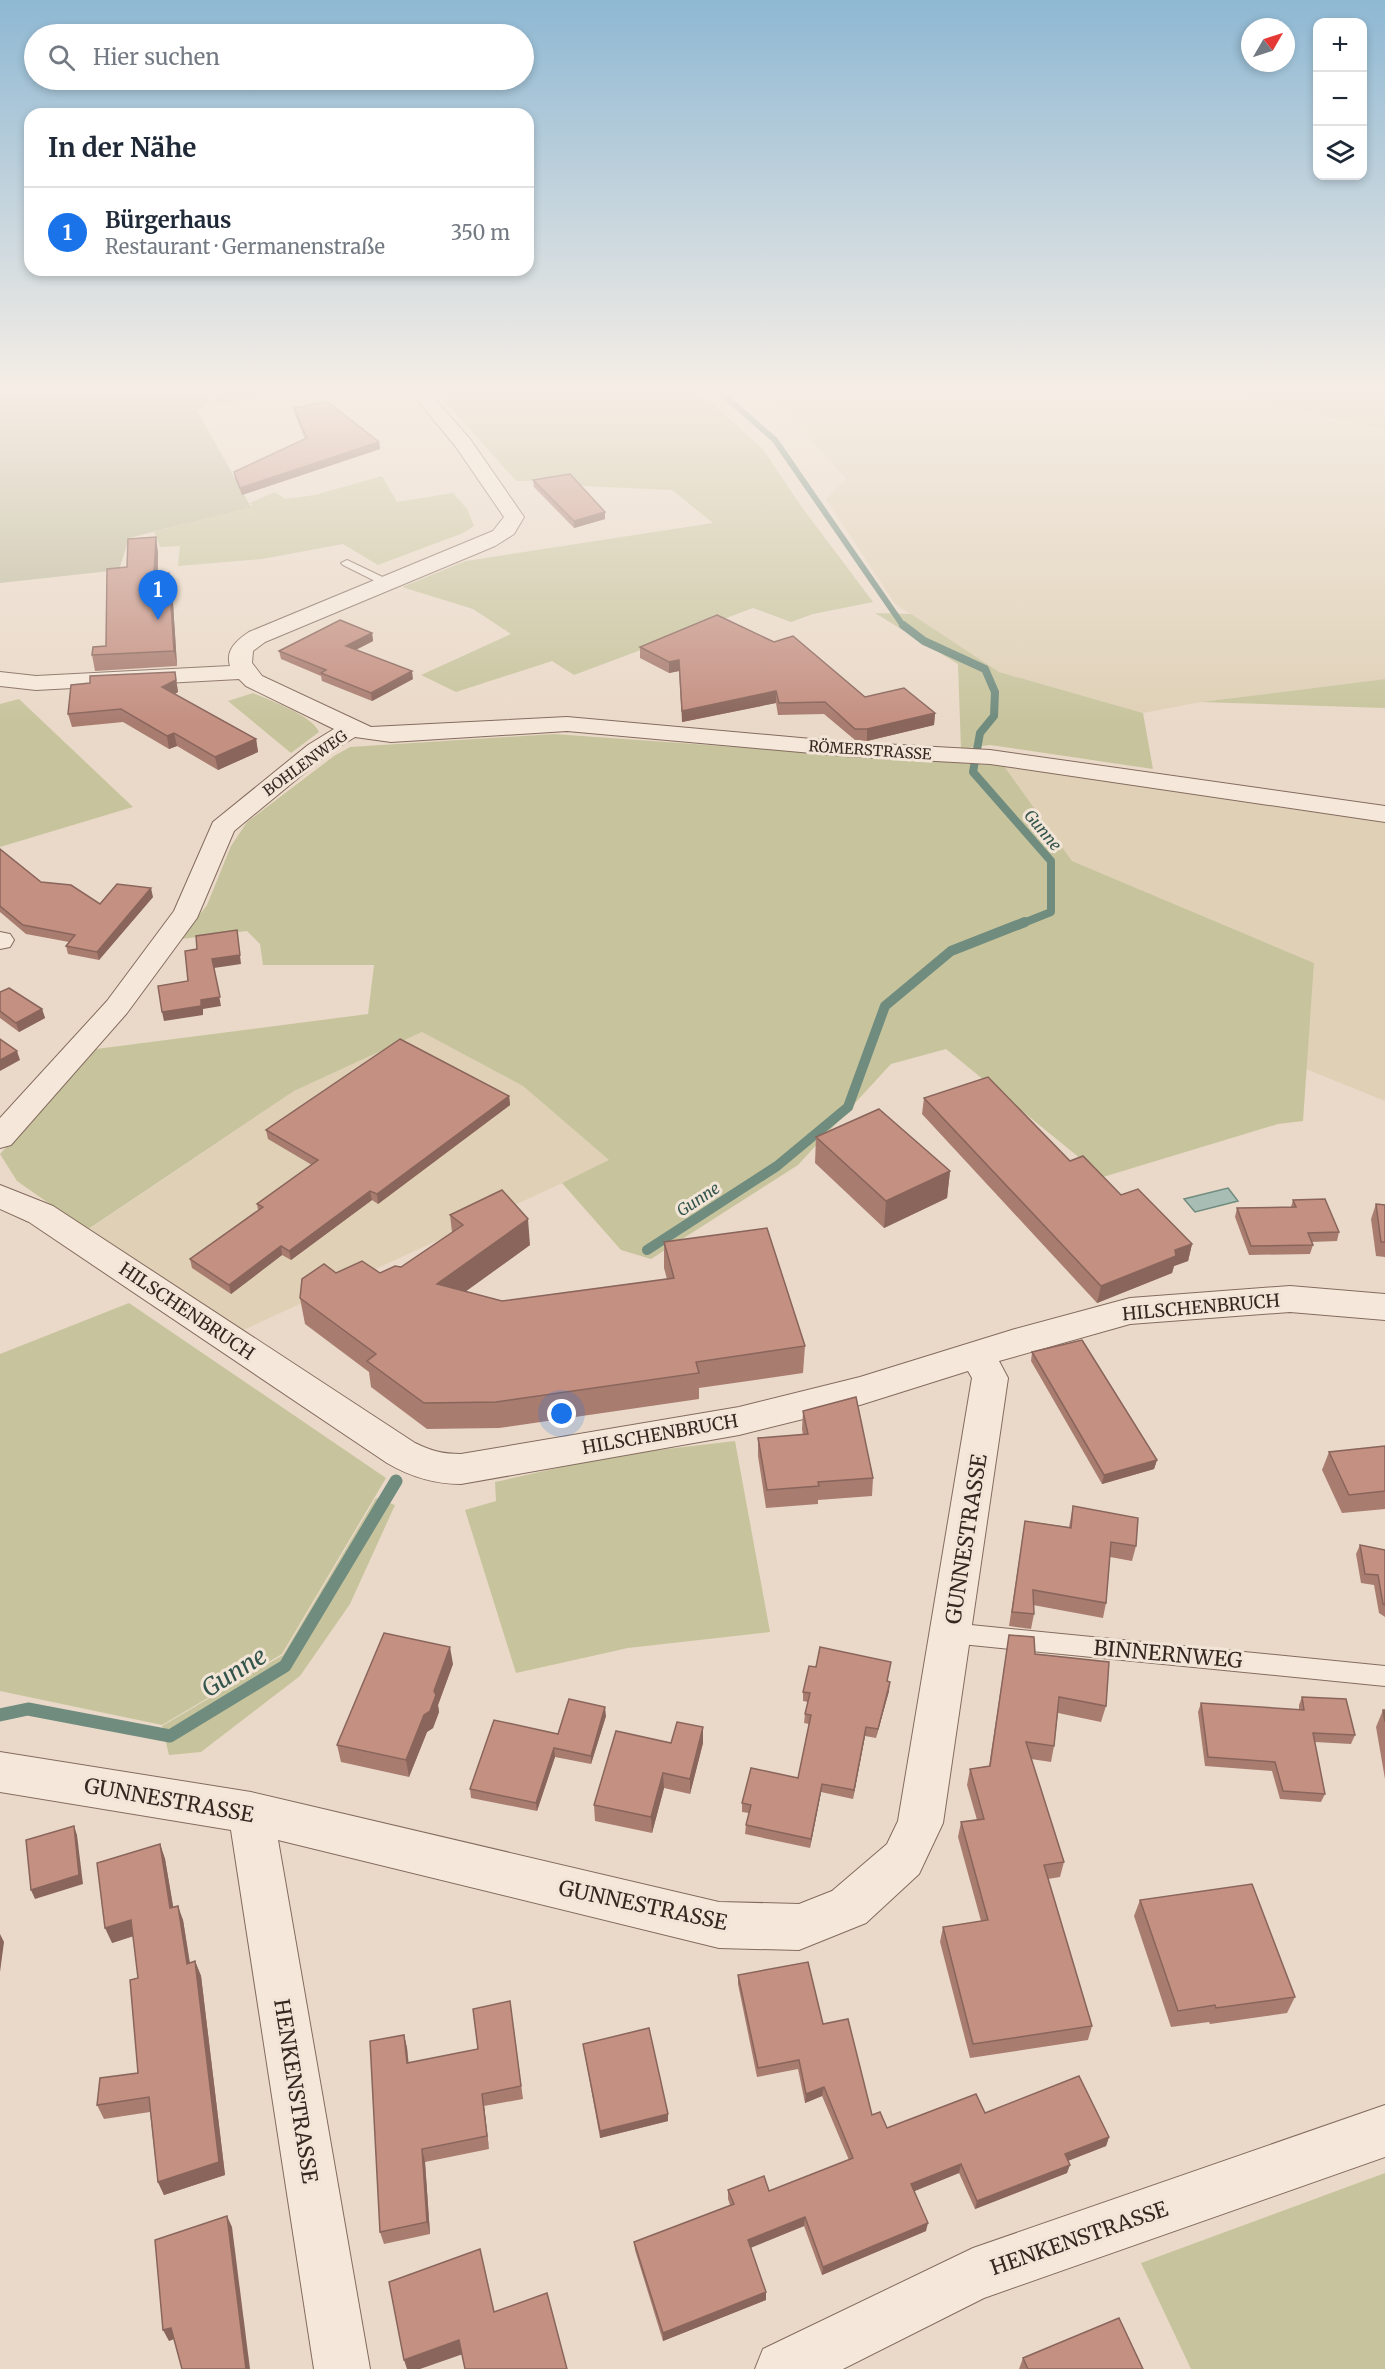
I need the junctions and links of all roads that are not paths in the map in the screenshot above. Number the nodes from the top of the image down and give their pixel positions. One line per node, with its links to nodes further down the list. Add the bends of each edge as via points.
1 (503, 502): 3 (street, via 514,518 505,533)
2 (347, 563): 3 (lane)
3 (387, 583): 4 (street, via 249,642 240,655)
4 (243, 672): 5 (street, via 36,683); 6 (street, BOHLENWEG)
5 (0, 679)
6 (352, 729): 7 (street, RÖMERSTRASSE, via 391,735 567,724 845,749 990,757); 8 (street, BOHLENWEG, via 317,750 222,828 187,912 117,1007)
7 (1385, 814)
8 (0, 1138)
9 (0, 1196): 11 (street, HILSCHENBRUCH, via 41,1214 426,1467 461,1469 739,1421 860,1391)
10 (1385, 1307): 11 (street, HILSCHENBRUCH, via 1290,1299 1130,1311)
11 (977, 1354): 12 (street, GUNNESTRASSE, via 990,1378)
12 (951, 1633): 13 (lane, BINNERNWEG); 15 (street, GUNNESTRASSE, via 920,1823 903,1859 849,1907 799,1927 719,1925)
13 (1385, 1676)
14 (0, 1772): 15 (street, GUNNESTRASSE)
15 (250, 1813): 17 (street, HENKENSTRASSE)
16 (1385, 2131): 18 (street, HENKENSTRASSE, via 973,2275)
17 (342, 2369)
18 (783, 2369)

